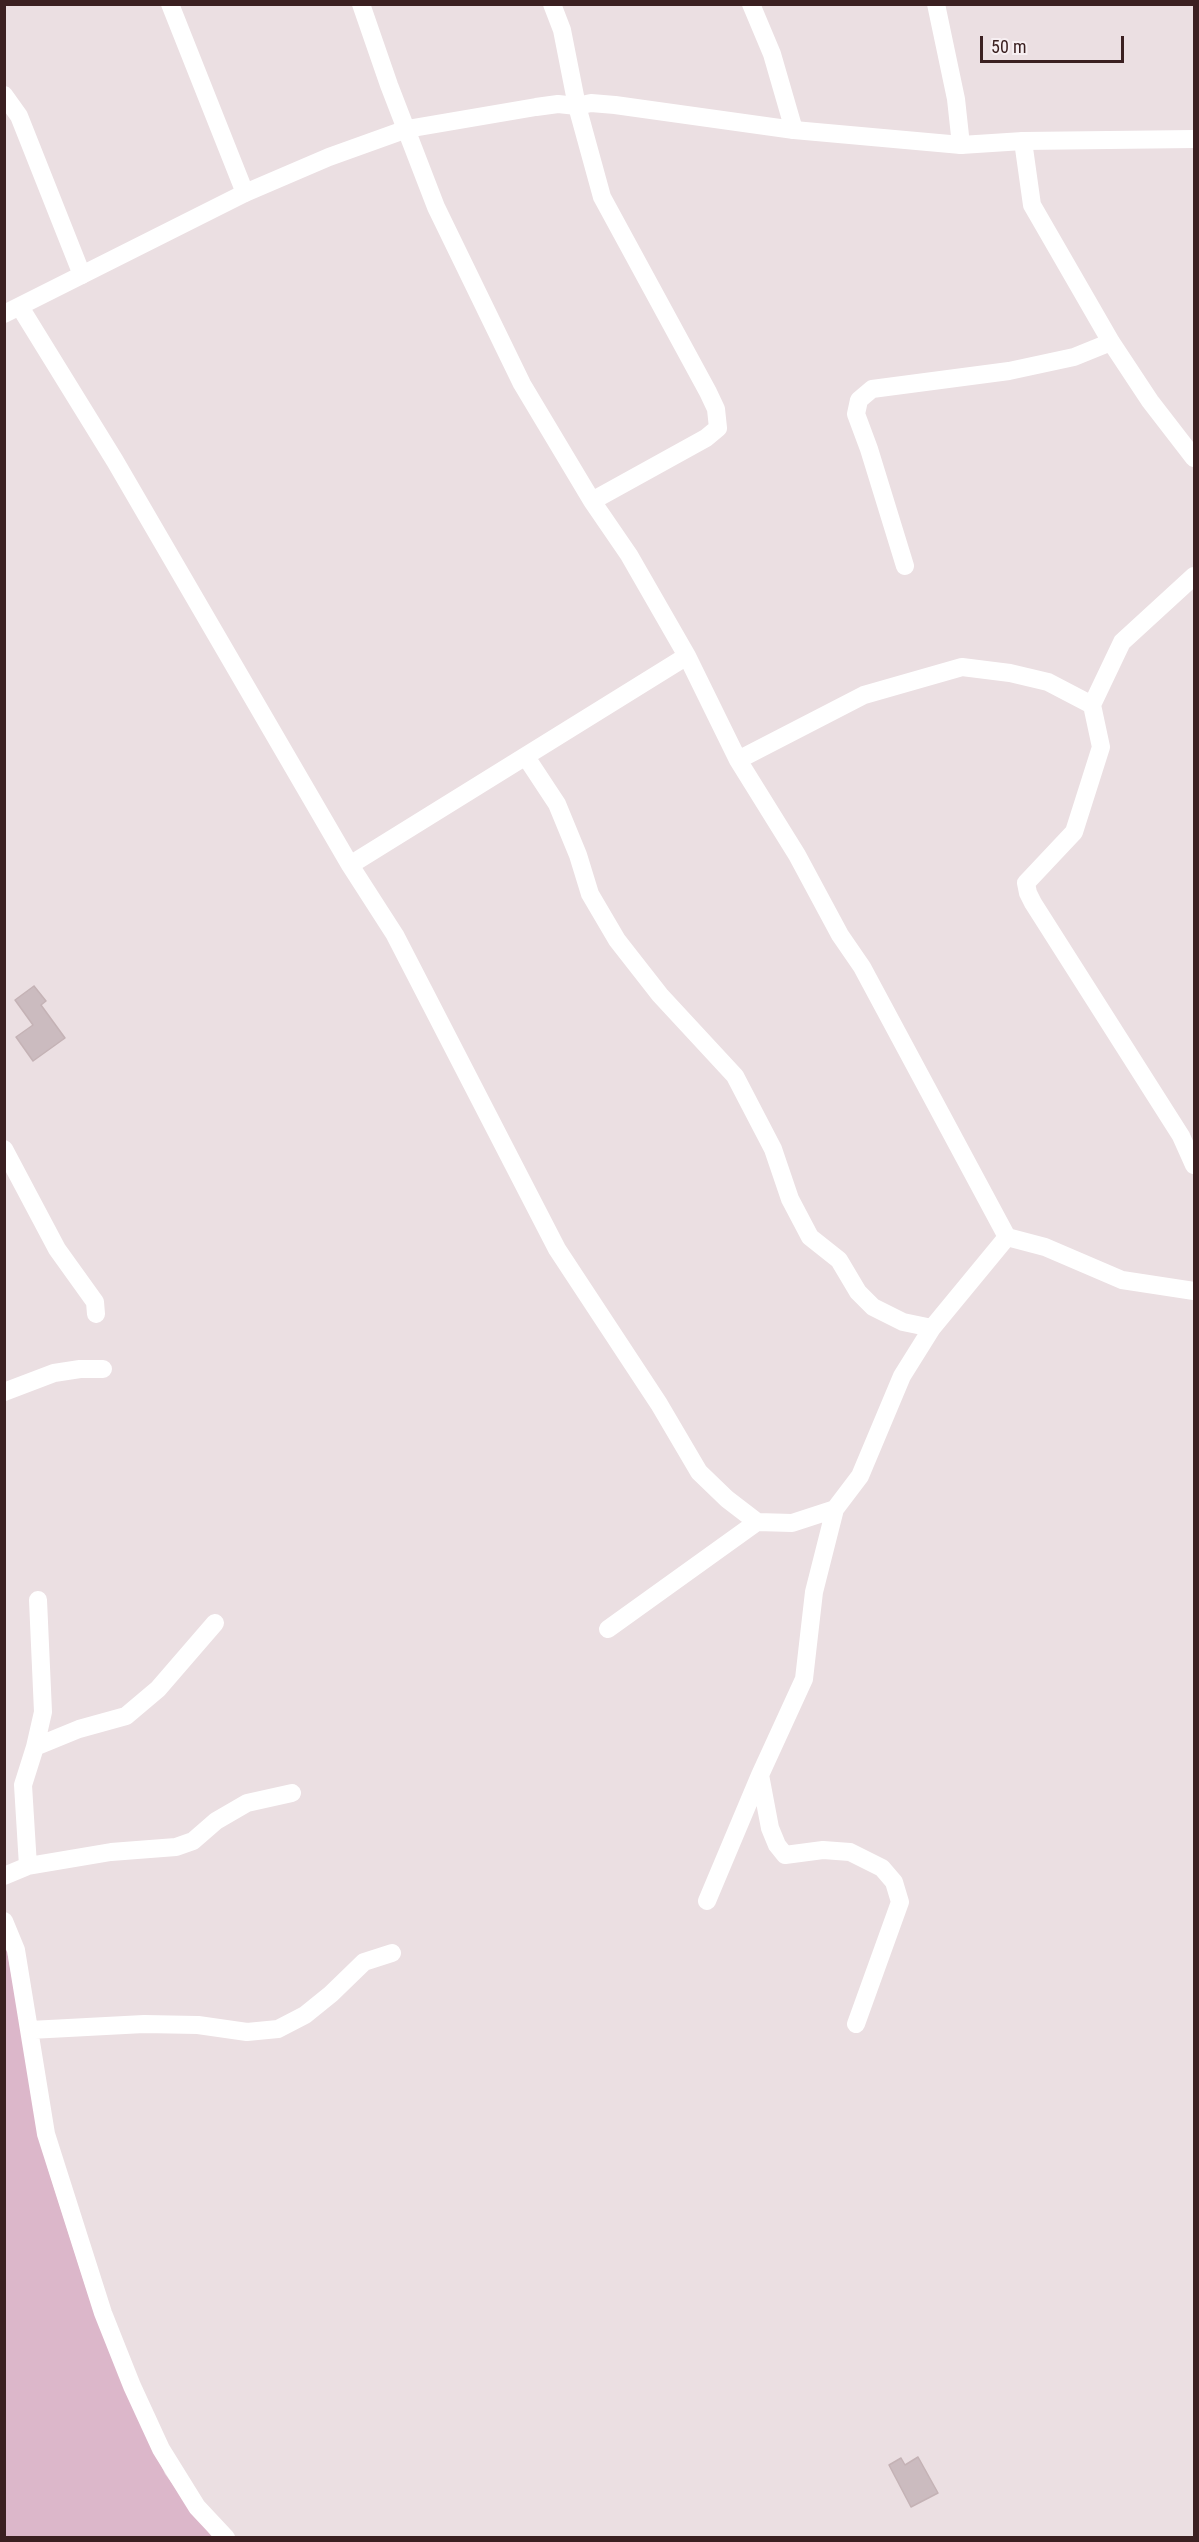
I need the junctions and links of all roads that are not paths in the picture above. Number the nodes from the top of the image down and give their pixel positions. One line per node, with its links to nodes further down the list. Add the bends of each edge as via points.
1 (170, 4): 13 (street)
2 (361, 4): 8 (street)
3 (552, 4): 7 (street, via 562,30)
4 (751, 4): 9 (street, via 772,54)
5 (936, 4): 12 (street, via 957,99)
6 (4, 94): 14 (street, via 19,116)
7 (577, 106): 8 (street, via 536,107); 9 (street, via 615,105); 18 (street, via 602,197 708,392 716,409 718,429)
8 (407, 129): 13 (street); 18 (street, via 469,279 522,384)
9 (794, 130): 12 (street)
10 (1194, 139): 11 (street)
11 (1023, 141): 12 (street); 16 (street, via 1032,205)
12 (961, 145)
13 (245, 193): 14 (street)
14 (82, 275): 15 (street)
15 (12, 310): 25 (street, via 115,461)
16 (1111, 342): 17 (street); 19 (street, via 1074,357 1009,371 872,389 858,400 856,414)
17 (1194, 458)
18 (592, 501): 21 (street, via 629,555)
19 (905, 566)
20 (1194, 576): 22 (street, via 1122,642)
21 (687, 656): 23 (street); 24 (street)
22 (1092, 705): 24 (street, via 1048,682 962,667 864,695); 27 (street, via 1101,747 1074,832 1026,883 1028,893 1181,1136)
23 (526, 757): 25 (street); 31 (street, via 557,804 590,894 617,940 735,1076 773,1149 790,1199 810,1237 839,1260 858,1292 873,1307 903,1323)
24 (738, 760): 28 (street, via 862,967)
25 (350, 865): 35 (street, via 394,935 557,1249 699,1472)
26 (4, 1149): 30 (street, via 57,1249 95,1302)
27 (1194, 1164)
28 (1007, 1237): 29 (street, via 1045,1247 1122,1280); 31 (street)
29 (1194, 1291)
30 (96, 1314)
31 (932, 1328): 34 (street, via 902,1376 860,1476)
32 (103, 1369): 33 (street, via 54,1373)
33 (4, 1392)
34 (835, 1509): 35 (street, via 792,1523); 40 (street, via 814,1592 804,1679)
35 (757, 1522): 38 (street)
36 (38, 1600): 39 (street, via 43,1712)
37 (215, 1623): 39 (street, via 158,1689 126,1716)
38 (608, 1629)
39 (35, 1747): 42 (street, via 23,1785)
40 (760, 1775): 44 (street); 47 (street, via 770,1828 785,1855 823,1850 850,1852 882,1868 894,1882 900,1902)
41 (292, 1793): 42 (street, via 247,1803 216,1821 193,1841 176,1847 111,1852)
42 (28, 1866): 43 (street)
43 (4, 1876)
44 (707, 1901)
45 (4, 1921): 48 (street, via 16,1950)
46 (392, 1953): 48 (street, via 364,1962 305,2015 278,2029 247,2032 198,2025 144,2024)
47 (856, 2024)
48 (30, 2030): 49 (street, via 46,2134 103,2313 161,2449 197,2507)
49 (226, 2538)

